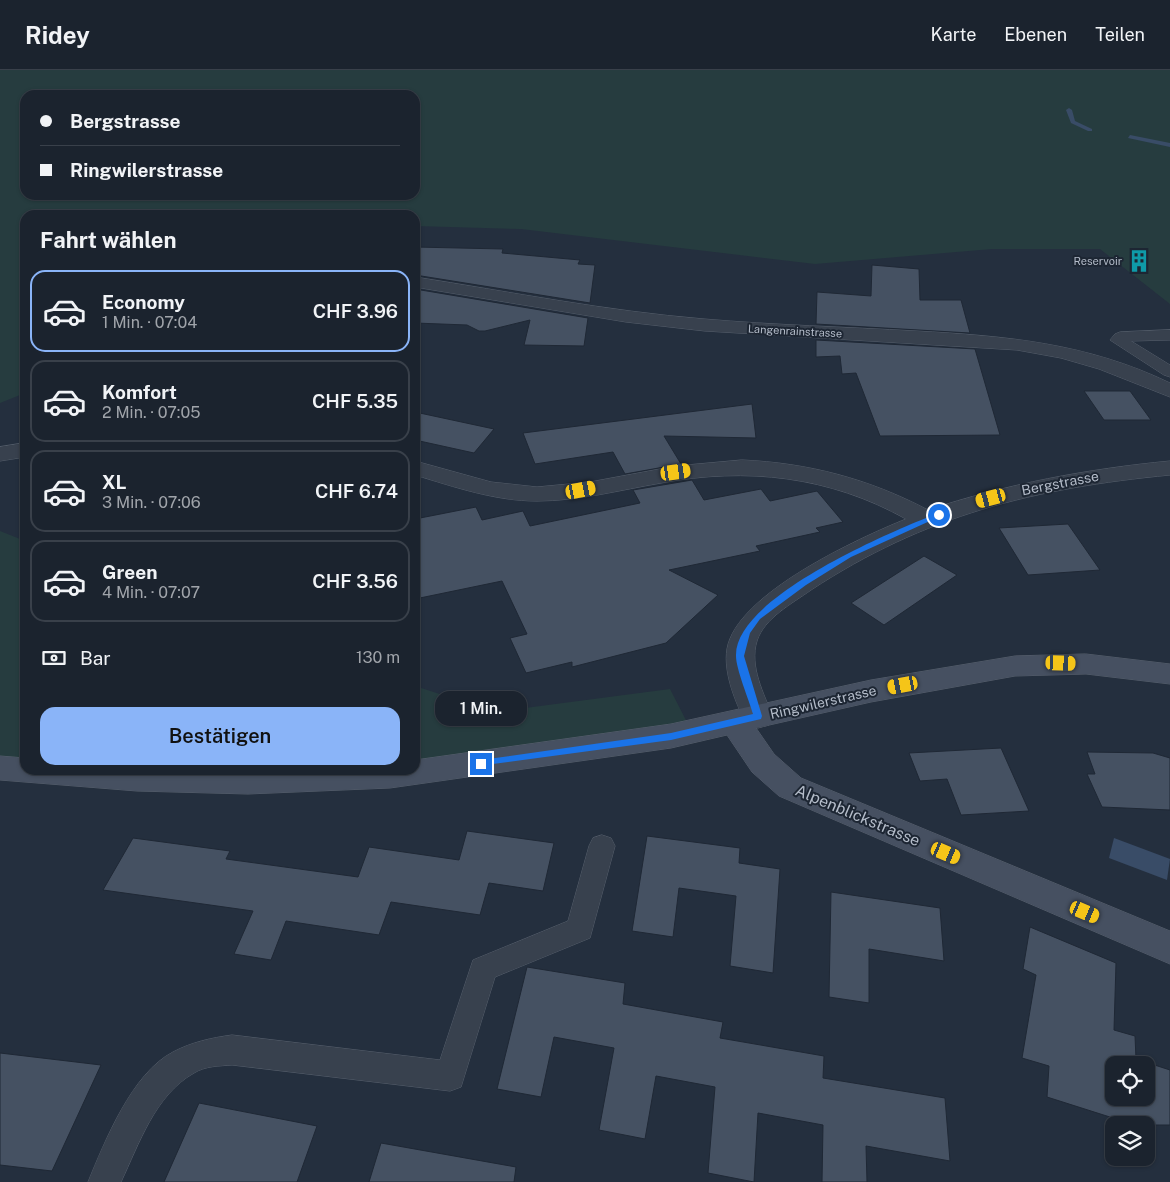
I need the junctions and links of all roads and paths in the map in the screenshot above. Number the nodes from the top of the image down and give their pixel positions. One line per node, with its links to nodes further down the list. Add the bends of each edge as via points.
1 (420, 283): 4 (street, Langenrainstrasse, via 696,324 1032,346 1106,364)
2 (1170, 335): 3 (lane, via 1127,335 1118,340)
3 (1170, 372)
4 (1170, 391)
5 (20, 451): 6 (street)
6 (0, 454)
7 (1170, 468): 9 (street, Bergstrasse, via 1102,474 1037,486)
8 (420, 469): 9 (street, via 502,490 537,494 581,490 695,470 792,471 859,485)
9 (927, 520): 11 (street, Bergstrasse, via 870,544 825,569 768,608 750,625 742,640 740,656)
10 (1170, 674): 11 (street, Ringwilerstrasse, via 1086,664 1015,666 909,683)
11 (747, 719): 14 (street, Ringwilerstrasse, via 627,743); 18 (street, Alpenblickstrasse, via 763,763 790,786)
12 (0, 768): 13 (street)
13 (20, 770)
14 (420, 772)
15 (104, 775): 16 (street, Ringwilerstrasse, via 268,782)
16 (390, 775)
17 (602, 846): 19 (lane, via 580,929 483,969 450,1076 232,1050 208,1051 167,1073 146,1098)
18 (1170, 948)
19 (104, 1182)

